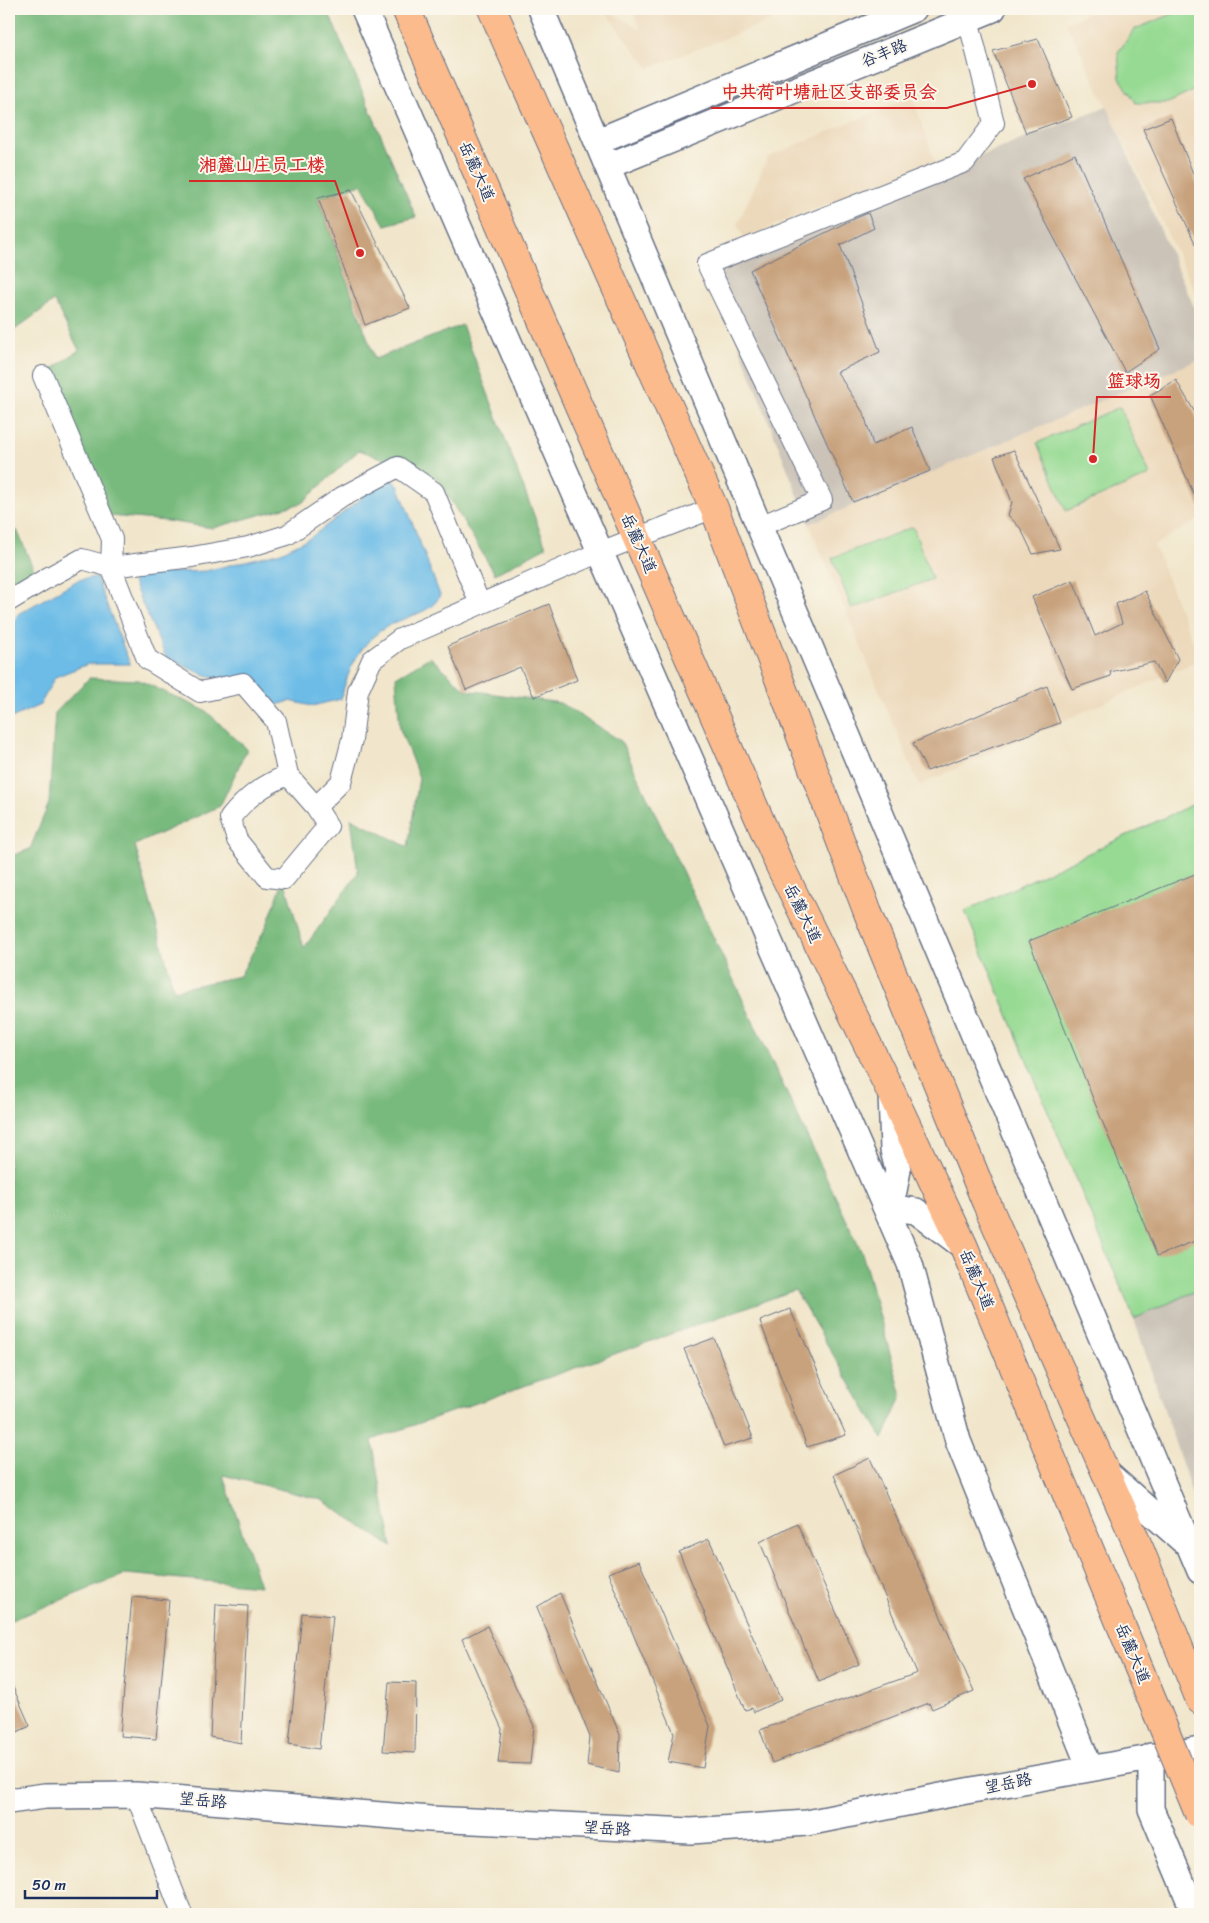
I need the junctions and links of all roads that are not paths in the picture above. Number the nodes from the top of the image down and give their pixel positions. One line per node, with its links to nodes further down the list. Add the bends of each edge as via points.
1 (364, 9): 14 (street)
2 (406, 9): 13 (highway, 岳麓大道)
3 (492, 9): 11 (highway)
4 (541, 9): 8 (street)
5 (914, 9): 8 (street, 谷丰路)
6 (993, 9): 7 (street, 谷丰路)
7 (968, 19): 9 (street, 谷丰路); 12 (street, via 994,123 965,162 707,264 822,500)
8 (598, 141): 9 (street)
9 (608, 166): 12 (street)
10 (43, 376): 15 (street, via 112,539)
11 (714, 508): 13 (street); 23 (highway, via 868,913 972,1166)
12 (760, 526): 24 (street)
13 (637, 537): 14 (street); 20 (highway, 岳麓大道, via 779,864)
14 (600, 552): 17 (street); 21 (street)
15 (111, 567): 16 (street, via 82,560); 17 (street, via 248,547 287,535 342,497 398,467 434,492); 18 (street, via 147,659 200,692 243,683 276,721)
16 (9, 601)
17 (480, 604): 19 (street, via 400,640 372,660 358,691 352,740 341,782)
18 (288, 775): 19 (street); 19 (street, via 269,782 243,802 230,818 237,840 267,877 284,879 328,826)
19 (316, 807)
20 (891, 1092): 21 (street, via 893,1150 898,1170 894,1191); 22 (highway, 岳麓大道)
21 (886, 1207): 22 (street, via 916,1212); 29 (street, via 910,1264 958,1441)
22 (964, 1247): 32 (highway, 岳麓大道, bridge)
23 (1107, 1473): 24 (street); 26 (highway)
24 (1188, 1545): 25 (street)
25 (1200, 1569)
26 (1199, 1697)
27 (1200, 1749): 28 (street, 望岳路)
28 (1151, 1756): 29 (street, 望岳路); 34 (street, via 1150,1809)
29 (1090, 1768): 30 (street, 望岳路, via 807,1823 692,1831 430,1820)
30 (136, 1795): 31 (street, 望岳路, via 45,1796); 33 (street)
31 (9, 1801)
32 (1200, 1815)
33 (182, 1914)
34 (1195, 1914)

